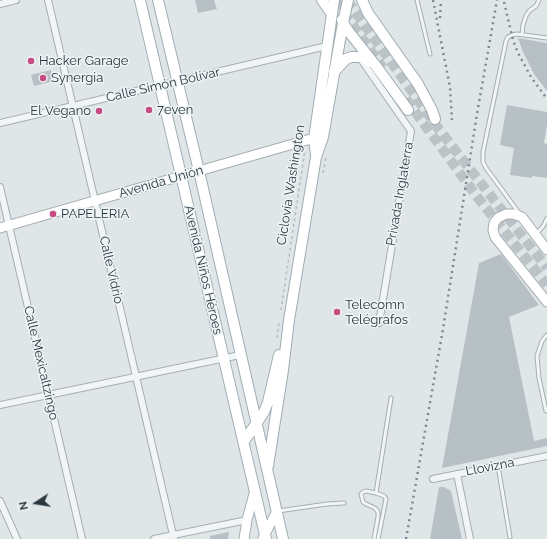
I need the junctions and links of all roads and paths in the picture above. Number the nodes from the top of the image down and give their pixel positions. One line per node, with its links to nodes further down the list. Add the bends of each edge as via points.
1 (16, 0): 12 (street)
2 (48, 0): 24 (street, Calle Vidrio)
3 (140, 0): 23 (main road, Avenida Niños Héroes)
4 (158, 0): 22 (main road, Avenida Niños Héroes)
5 (322, 0): 13 (main road)
6 (334, 0): 13 (main road)
7 (340, 0): 14 (main road)
8 (348, 0): 14 (main road)
9 (362, 0): 26 (main road, via 368,13 418,84)
10 (417, 0): 18 (lane)
11 (539, 0): 15 (lane, via 526,16)
12 (0, 4)
13 (332, 14): 17 (main road)
14 (343, 23): 20 (main road); 21 (main road)
15 (522, 34): 16 (lane); 33 (lane, via 508,36 506,40 482,157 486,168)
16 (547, 38)
17 (327, 46): 22 (street, Calle Simón Bolívar); 28 (main road)
18 (430, 54)
19 (359, 57): 20 (main road); 21 (main road, via 346,59); 40 (street, Privada Inglaterra, via 411,131)
20 (376, 66): 25 (main road)
21 (334, 72): 28 (main road)
22 (178, 81): 23 (street, Calle Simón Bolívar); 29 (main road, Avenida Niños Héroes)
23 (160, 85): 24 (street, Calle Simón Bolívar); 30 (main road, Avenida Niños Héroes)
24 (73, 106): 27 (street, Calle Simón Bolívar); 32 (street, Calle Vidrio)
25 (408, 110)
26 (435, 119)
27 (0, 123)
28 (315, 139): 29 (main road, Avenida Unión); 39 (main road, via 316,157); 42 (path, Ciclovía Washington)
29 (199, 171): 30 (main road, Avenida Unión); 43 (main road, Avenida Niños Héroes)
30 (181, 176): 32 (main road, Avenida Unión); 44 (main road, Avenida Niños Héroes)
31 (0, 187): 35 (street, Calle Mexicaltzingo)
32 (95, 201): 35 (main road, Avenida Unión); 45 (street, Calle Vidrio)
33 (522, 216): 36 (main road); 38 (main road, via 502,215 494,223 494,233)
34 (547, 218): 36 (lane)
35 (4, 226): 46 (street, Calle Mexicaltzingo)
36 (536, 235): 37 (main road)
37 (547, 250)
38 (547, 302)
39 (289, 320): 50 (main road, via 268,402); 54 (main road)
40 (379, 323)
41 (547, 336): 49 (lane, via 542,341 537,356)
42 (277, 338)
43 (240, 355): 44 (street); 50 (main road, Avenida Niños Héroes)
44 (224, 358): 45 (street); 51 (main road, Avenida Niños Héroes)
45 (136, 377): 46 (street); 63 (street, Calle Vidrio)
46 (48, 395): 48 (street); 67 (street, Calle Mexicaltzingo)
47 (391, 398): 58 (lane)
48 (0, 405)
49 (546, 411)
50 (256, 424): 51 (main road); 54 (main road, Avenida Niños Héroes)
51 (244, 441): 57 (main road, Avenida Niños Héroes)
52 (547, 457): 53 (street, Llovizna)
53 (498, 466): 55 (street, Llovizna); 64 (lane)
54 (267, 472): 61 (main road, Avenida Niños Héroes)
55 (457, 474): 56 (street, Llovizna); 73 (street)
56 (433, 479)
57 (255, 489): 62 (main road); 65 (main road, Avenida Niños Héroes)
58 (376, 493): 71 (lane, via 366,491 361,494 363,502 378,512); 72 (lane, via 386,499)
59 (0, 501): 66 (street)
60 (344, 504): 61 (lane)
61 (277, 511): 65 (main road); 70 (main road, Avenida Niños Héroes)
62 (247, 520): 63 (street); 69 (main road)
63 (174, 537): 68 (street)
64 (510, 537)
65 (264, 538)
66 (17, 539)
67 (82, 539)
68 (154, 539)
69 (244, 539)
70 (283, 539)
71 (374, 539)
72 (378, 539)
73 (470, 539)

